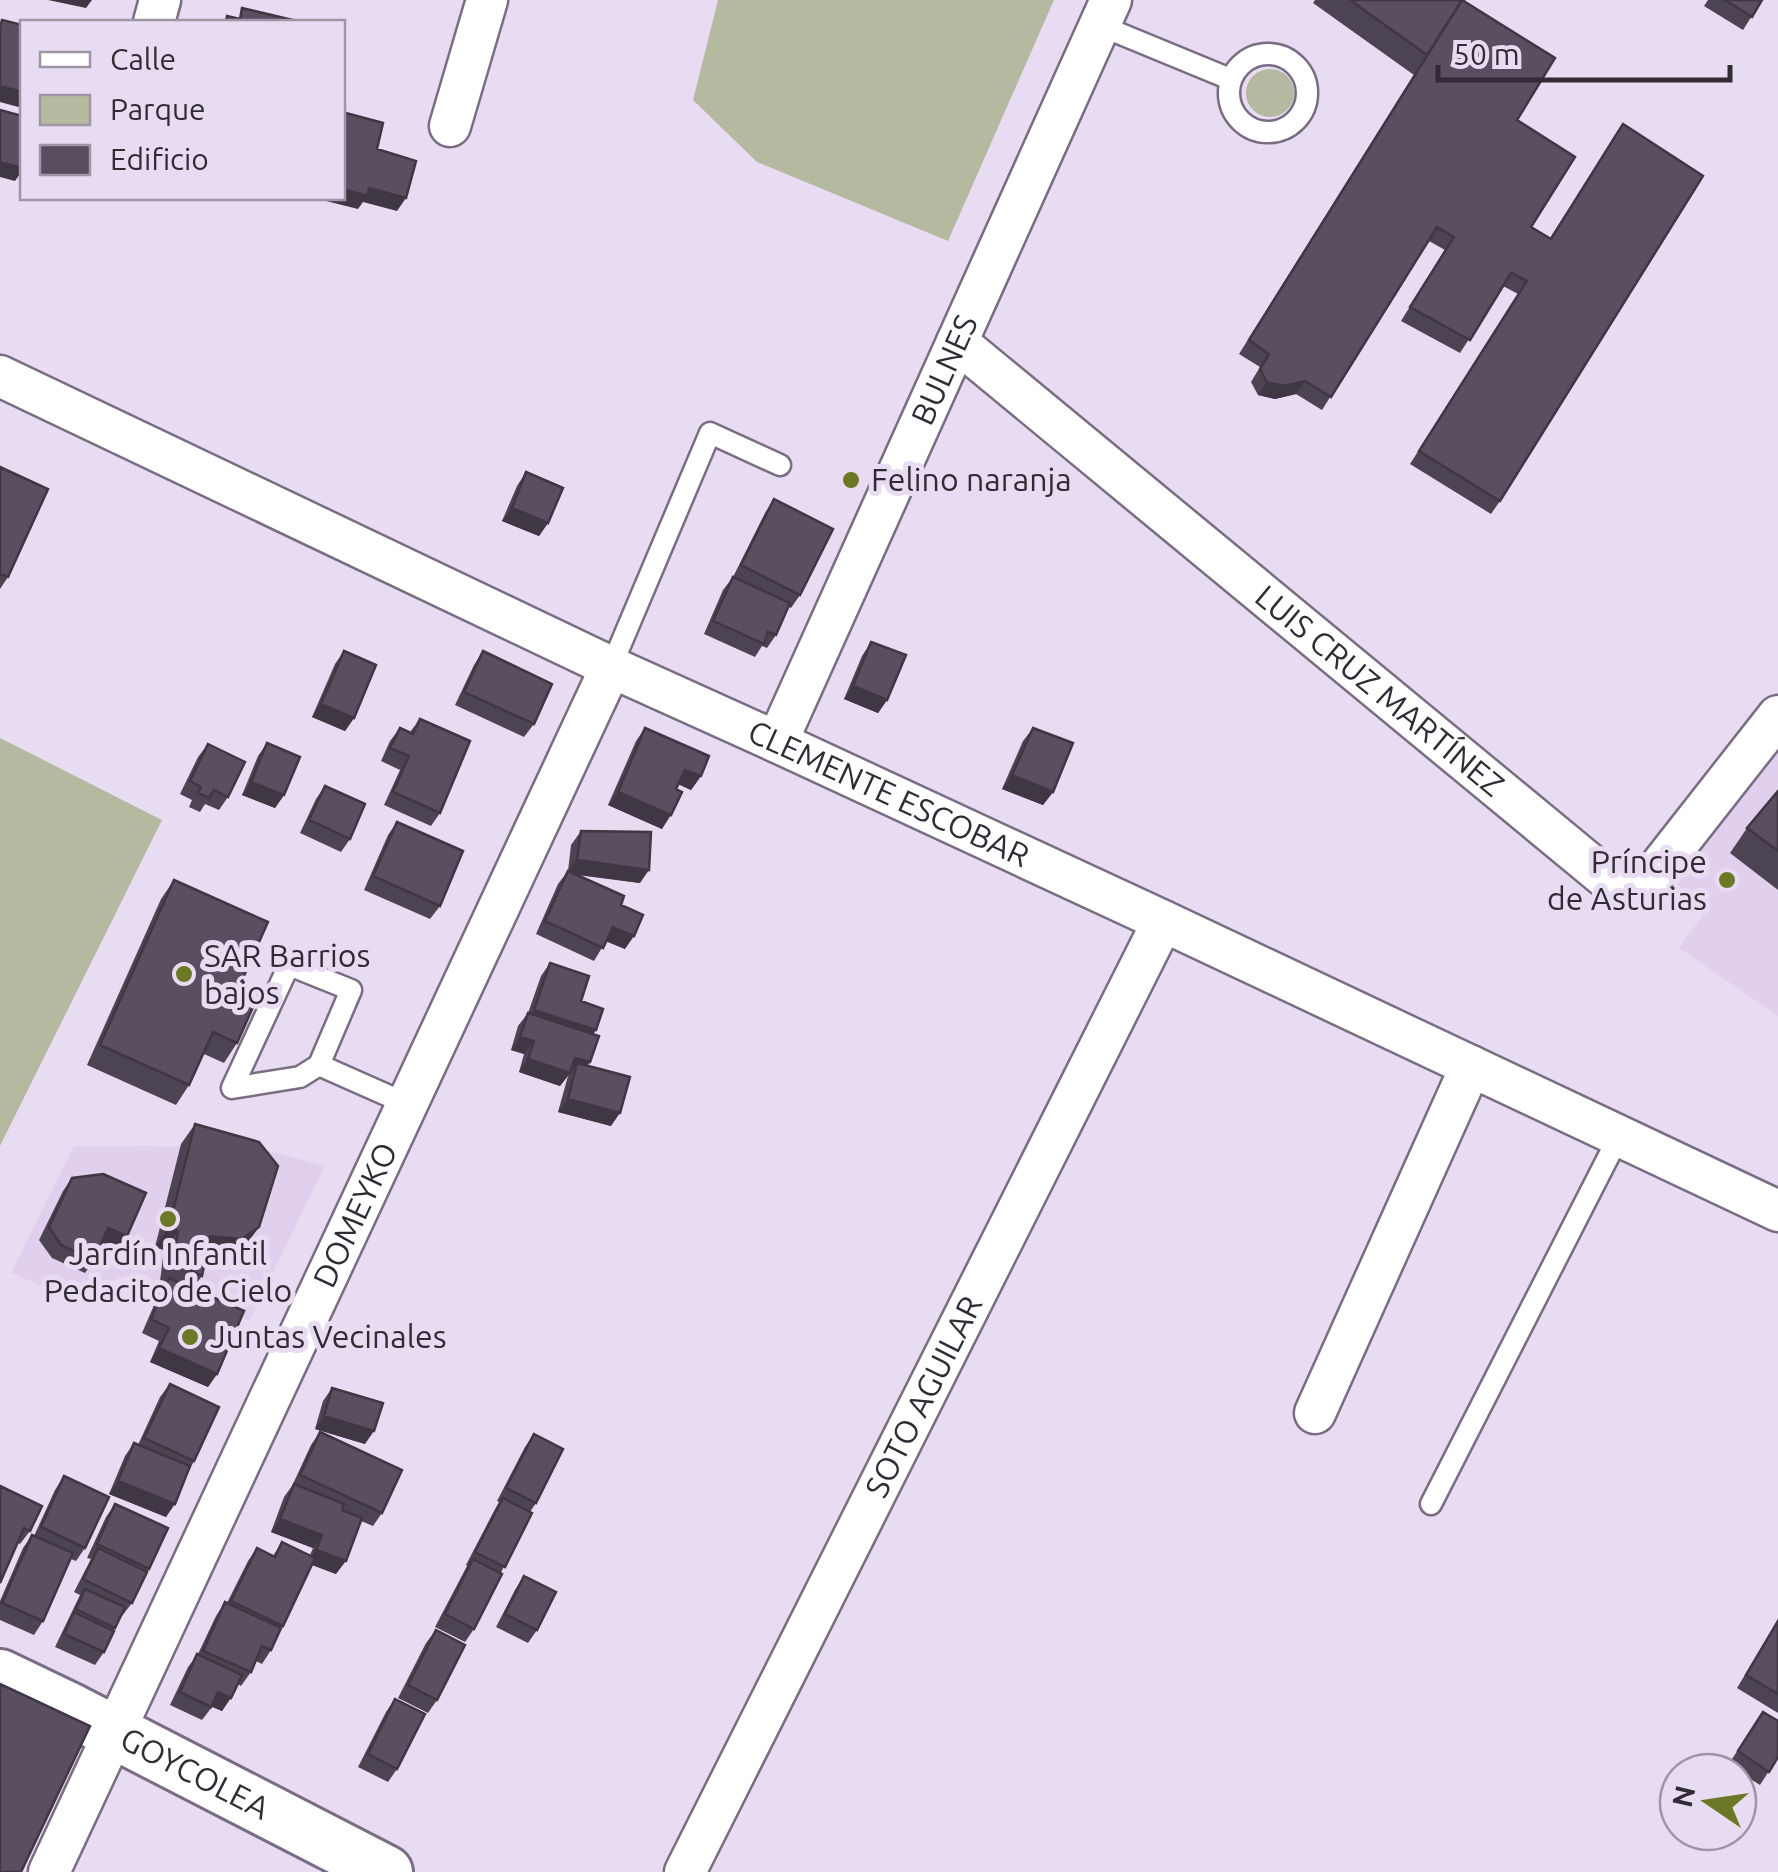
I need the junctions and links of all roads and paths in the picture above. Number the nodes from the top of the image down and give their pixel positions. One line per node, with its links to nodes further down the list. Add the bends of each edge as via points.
1 (487, 0): 4 (street)
2 (1105, 12): 3 (lane); 5 (street, BULNES)
3 (1230, 79)
4 (450, 126)
5 (957, 342): 9 (street, LUIS CRUZ MARTÍNEZ, via 1610,881 1647,884); 10 (street, BULNES)
6 (0, 376): 8 (street, CLEMENTE ESCOBAR)
7 (780, 465): 8 (lane, via 710,433)
8 (611, 668): 10 (street, CLEMENTE ESCOBAR); 14 (street, DOMEYKO)
9 (1778, 716)
10 (777, 742): 11 (street, CLEMENTE ESCOBAR)
11 (1163, 921): 13 (street, CLEMENTE ESCOBAR); 23 (street, SOTO AGUILAR)
12 (319, 1064): 12 (lane, via 300,1077 232,1088 290,965 352,990); 14 (lane)
13 (1471, 1066): 15 (street, CLEMENTE ESCOBAR); 17 (street)
14 (407, 1104): 20 (street, DOMEYKO)
15 (1619, 1136): 16 (street, CLEMENTE ESCOBAR); 18 (lane)
16 (1778, 1210)
17 (1315, 1413)
18 (1431, 1504)
19 (0, 1676): 20 (street, GOYCOLEA)
20 (114, 1733): 21 (street, DOMEYKO); 22 (street, GOYCOLEA)
21 (49, 1872)
22 (386, 1872)
23 (685, 1872)

